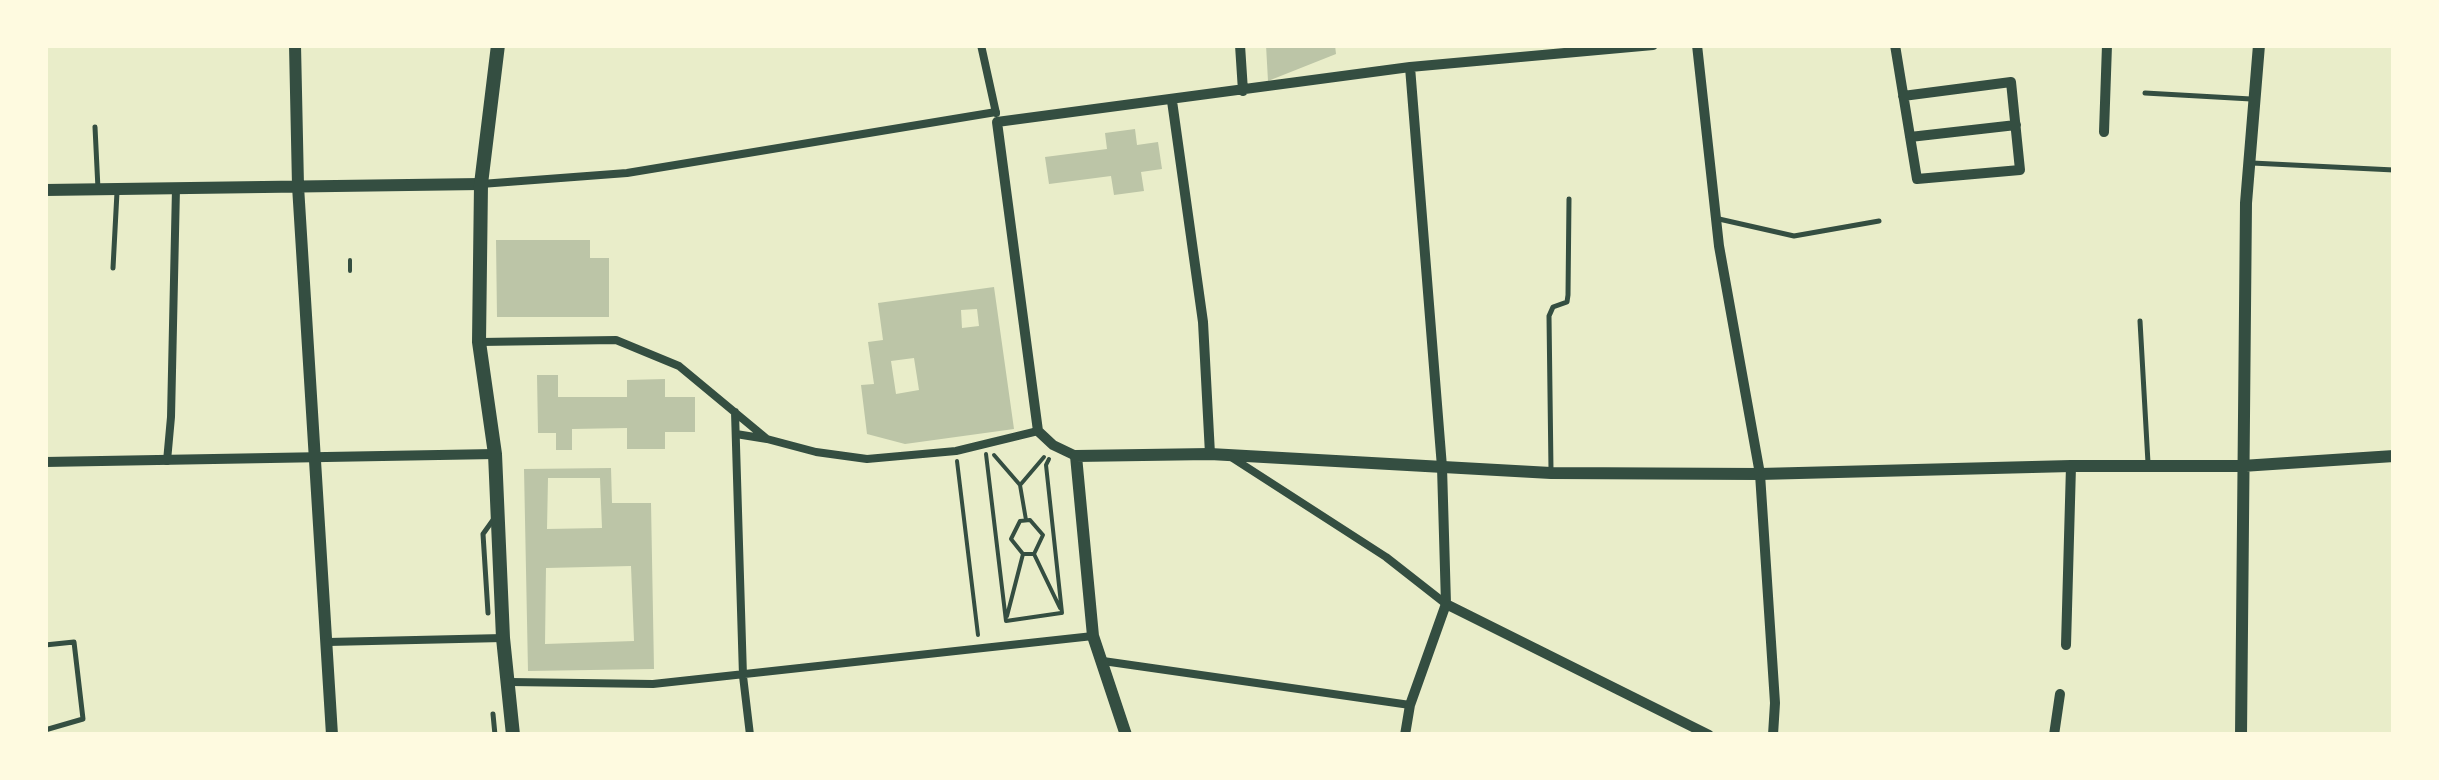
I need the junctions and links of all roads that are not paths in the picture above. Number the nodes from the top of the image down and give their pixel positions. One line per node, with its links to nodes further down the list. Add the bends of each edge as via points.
1 (295, 45): 24 (street)
2 (498, 45): 23 (main road)
3 (981, 45): 16 (street)
4 (1240, 45): 11 (street)
5 (1653, 45): 10 (street)
6 (1698, 45): 30 (street)
7 (1895, 45): 13 (street)
8 (2108, 45): 19 (street)
9 (2258, 45): 14 (street)
10 (1410, 67): 11 (street); 50 (street)
11 (1243, 91): 15 (street)
12 (2145, 93): 14 (lane)
13 (1903, 96): 17 (street, via 2012,82); 20 (street)
14 (2255, 100): 21 (street)
15 (1172, 101): 16 (street); 40 (street, via 1204,322)
16 (996, 117): 23 (street, via 627,172); 36 (street)
17 (2016, 125): 20 (street); 20 (street, via 2020,170 1917,179)
18 (96, 127): 26 (lane)
19 (2104, 132)
20 (1910, 137)
21 (2250, 163): 22 (lane); 49 (street)
22 (2394, 170)
23 (481, 184): 24 (street); 34 (main road)
24 (298, 186): 25 (street); 44 (street)
25 (176, 188): 27 (street); 45 (street)
26 (98, 189): 27 (street); 28 (street)
27 (117, 189): 32 (lane)
28 (45, 190)
29 (1569, 199): 51 (lane, via 1568,295 1549,316)
30 (1716, 219): 31 (lane, via 1794,236); 52 (street)
31 (1880, 221)
32 (113, 268)
33 (2140, 321): 48 (lane)
34 (479, 342): 35 (street, via 616,340 678,366); 39 (main road)
35 (735, 412): 37 (street); 38 (street)
36 (1038, 431): 38 (street, via 956,451 867,459); 42 (street)
37 (736, 434): 38 (street); 64 (street)
38 (767, 440)
39 (494, 454): 44 (street); 53 (main road)
40 (1210, 454): 41 (street); 42 (street)
41 (1228, 455): 50 (street); 54 (street)
42 (1076, 456): 56 (street)
43 (2394, 456): 49 (street)
44 (314, 458): 45 (street); 58 (street)
45 (167, 461): 46 (street)
46 (45, 462)
47 (2070, 466): 48 (street); 52 (street); 61 (street)
48 (2148, 466): 49 (street)
49 (2242, 466): 79 (street)
50 (1442, 467): 51 (street); 54 (street)
51 (1551, 472): 52 (street)
52 (1760, 474): 77 (street)
53 (498, 513): 55 (lane, via 483,534); 57 (main road)
54 (1446, 604): 67 (street); 76 (street)
55 (488, 613)
56 (1093, 636): 62 (street); 64 (street)
57 (503, 638): 58 (street); 65 (main road)
58 (328, 642): 70 (street)
59 (2394, 644): 63 (lane)
60 (45, 645): 69 (lane, via 74,642 83,719)
61 (2066, 645)
62 (1103, 661): 67 (street); 74 (street)
63 (2394, 668)
64 (743, 676): 65 (street, via 654,684); 73 (street)
65 (510, 682): 72 (main road)
66 (2060, 694): 78 (street)
67 (1410, 705): 75 (street)
68 (494, 714): 71 (lane)
69 (45, 730)
70 (332, 735)
71 (494, 735)
72 (513, 735)
73 (750, 735)
74 (1126, 735)
75 (1405, 735)
76 (1709, 735)
77 (1773, 735)
78 (2054, 735)
79 (2241, 735)

